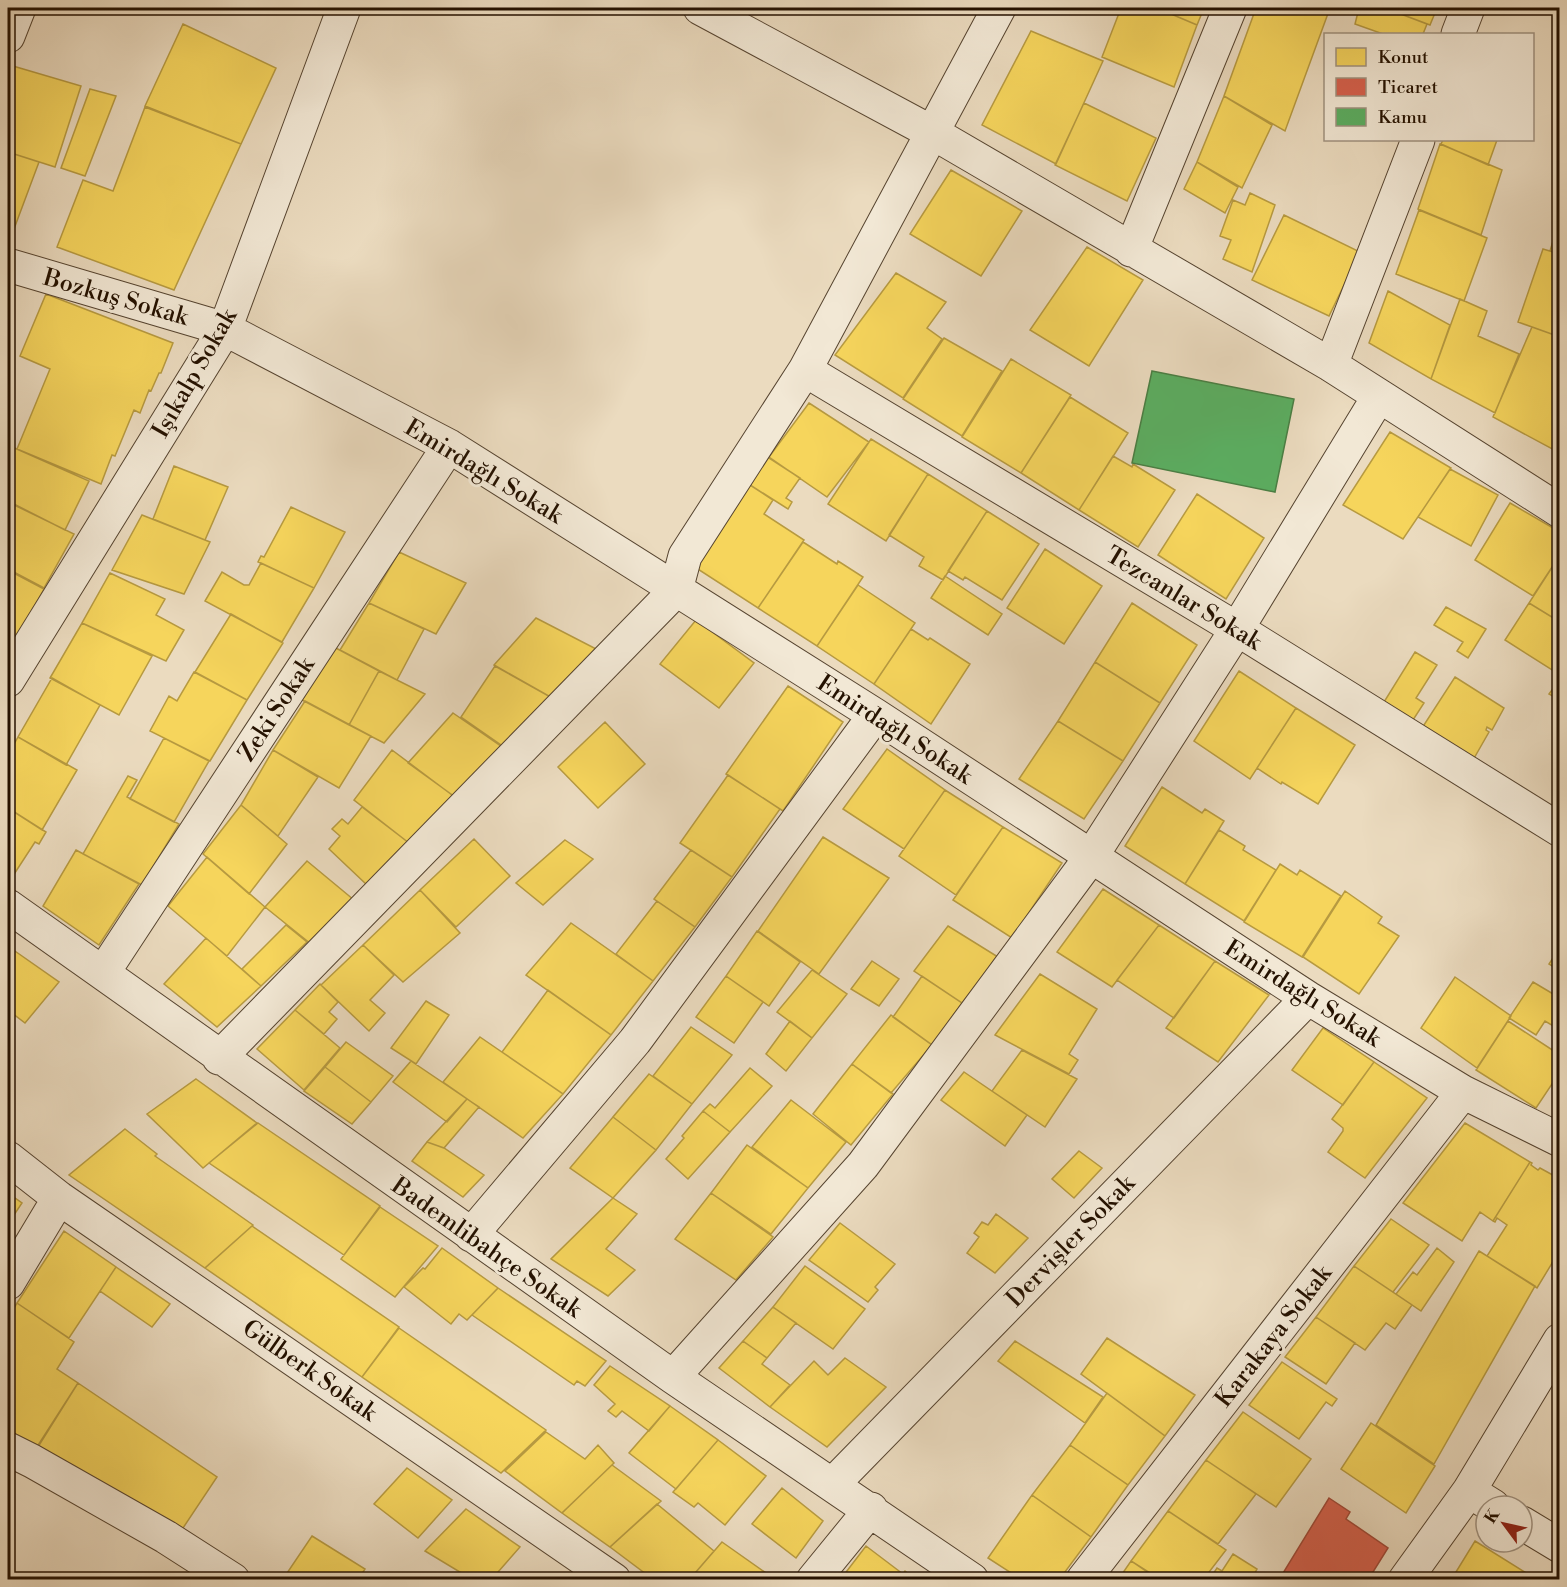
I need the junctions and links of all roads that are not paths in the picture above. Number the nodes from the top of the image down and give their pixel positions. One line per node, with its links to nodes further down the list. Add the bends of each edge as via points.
1 (19, 8): 8 (street)
2 (344, 8): 13 (street, Işıkalp Sokak)
3 (700, 8): 9 (street)
4 (999, 8): 9 (street)
5 (1230, 8): 11 (street)
6 (1468, 8): 7 (street)
7 (1458, 33)
8 (8, 36)
9 (933, 133): 11 (street); 15 (street)
10 (1418, 141): 14 (street)
11 (1131, 250): 14 (street)
12 (8, 265): 13 (street, Bozkuş Sokak)
13 (225, 329): 17 (street, Emirdağlı Sokak); 21 (street, Işıkalp Sokak)
14 (1332, 366): 16 (street)
15 (806, 370): 19 (street, via 685,556); 20 (street, Tezcanlar Sokak)
16 (1379, 396): 18 (street); 20 (street)
17 (449, 446): 19 (street, Emirdağlı Sokak); 26 (street, Zeki Sokak)
18 (1560, 512)
19 (676, 590): 22 (street, Emirdağlı Sokak); 28 (street)
20 (1237, 629): 23 (street, Tezcanlar Sokak); 24 (street)
21 (8, 680)
22 (875, 715): 24 (street, Emirdağlı Sokak); 33 (street, via 635,1041)
23 (1560, 830)
24 (1091, 857): 27 (street, Emirdağlı Sokak); 36 (street, via 862,1165)
25 (8, 906): 26 (street, Bademlibahçe Sokak)
26 (103, 973): 28 (street, Bademlibahçe Sokak)
27 (1308, 998): 29 (street, Emirdağlı Sokak); 38 (street, Dervişler Sokak)
28 (219, 1058): 33 (street, Bademlibahçe Sokak)
29 (1463, 1092): 30 (street, Emirdağlı Sokak); 48 (street, Karakaya Sokak)
30 (1560, 1140)
31 (8, 1158): 32 (street, Gülberk Sokak)
32 (59, 1198): 34 (street); 45 (street, Gülberk Sokak)
33 (471, 1235): 36 (street, Bademlibahçe Sokak)
34 (8, 1283)
35 (1560, 1340): 39 (street)
36 (674, 1377): 38 (street, Bademlibahçe Sokak)
37 (8, 1449): 44 (street, via 166,1537)
38 (833, 1484): 41 (street, Bademlibahçe Sokak)
39 (1483, 1494)
40 (1474, 1506): 49 (street)
41 (871, 1509): 46 (street); 47 (street, Bademlibahçe Sokak)
42 (1534, 1531): 43 (street)
43 (1560, 1546)
44 (233, 1580)
45 (614, 1580)
46 (813, 1580)
47 (972, 1580)
48 (1083, 1580)
49 (1405, 1580)

